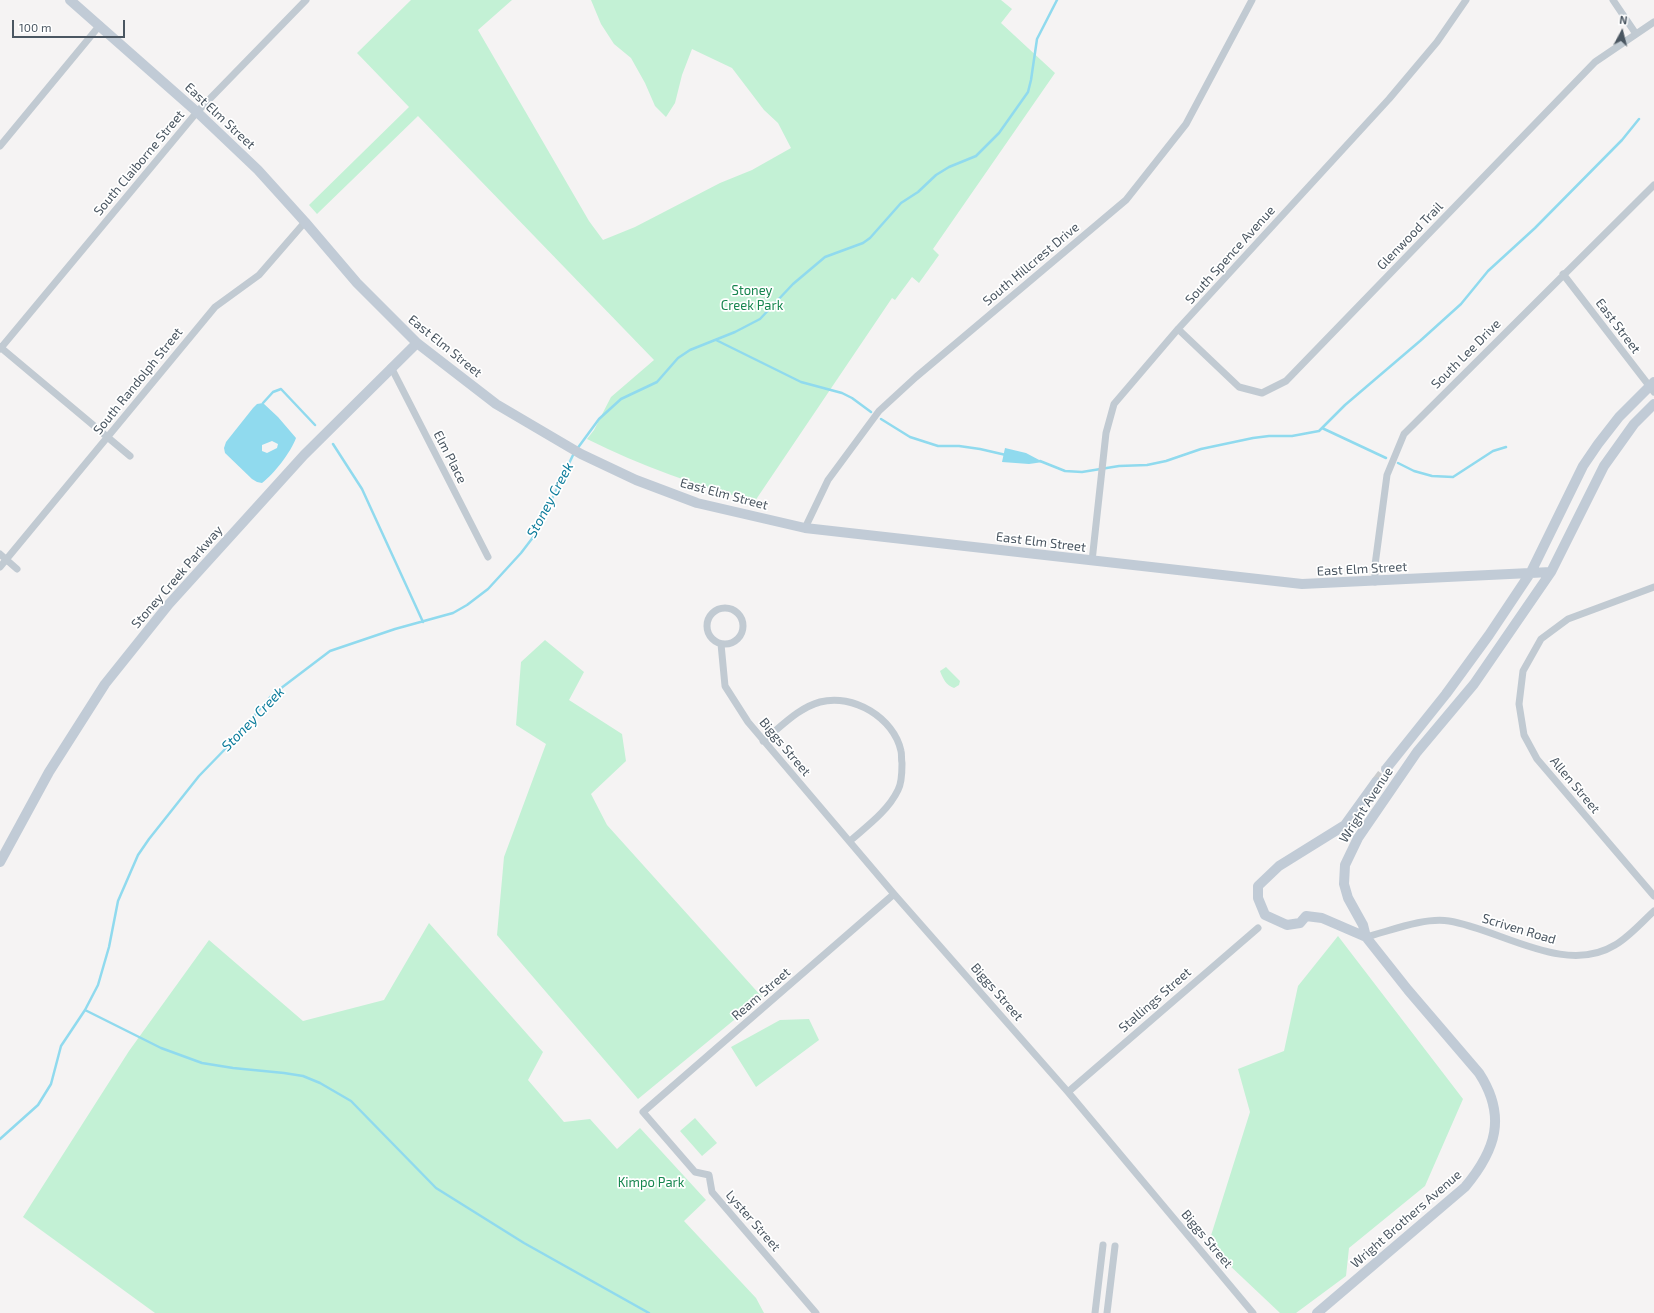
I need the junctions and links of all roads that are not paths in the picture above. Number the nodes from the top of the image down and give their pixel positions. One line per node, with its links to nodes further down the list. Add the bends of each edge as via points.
1 (70, 0): 7 (street, East Elm Street)
2 (306, 0): 9 (street, South Claiborne Street)
3 (1252, 0): 22 (street, South Hillcrest Drive, via 1186,124 1126,200 879,411 828,480)
4 (1466, 0): 14 (street, South Spence Avenue, via 1437,42 1389,99)
5 (1613, 0): 8 (street)
6 (1654, 22): 8 (street, Glenwood Trail)
7 (100, 25): 9 (street, East Elm Street); 10 (street)
8 (1636, 34): 14 (street, Glenwood Trail, via 1595,62 1286,381 1262,393 1239,387)
9 (197, 112): 12 (street, East Elm Street, via 258,170); 16 (street, South Claiborne Street)
10 (0, 146)
11 (1654, 185): 13 (street, South Lee Drive)
12 (305, 222): 15 (street, East Elm Street, via 357,283); 20 (street, South Randolph Street, via 259,275 215,306)
13 (1563, 274): 18 (street, East Street); 31 (street, South Lee Drive, via 1404,434 1387,475)
14 (1178, 329): 26 (street, South Spence Avenue, via 1114,404 1106,433)
15 (417, 343): 17 (street, Stoney Creek Parkway); 22 (street, East Elm Street, via 496,404 580,454 636,480 697,503)
16 (0, 348): 20 (street)
17 (391, 367): 24 (street, Elm Place); 38 (street, Stoney Creek Parkway, via 304,455 169,604 105,684 49,772)
18 (1652, 387): 29 (street, Wright Avenue, via 1617,419 1583,466)
19 (1654, 404): 30 (street, Wright Avenue, via 1634,424 1604,466)
20 (107, 438): 21 (street); 25 (street, South Randolph Street)
21 (130, 456)
22 (805, 528): 26 (street, East Elm Street)
23 (0, 554): 25 (street)
24 (488, 557)
25 (6, 560): 27 (street, South Randolph Street); 28 (street)
26 (1092, 561): 31 (street, East Elm Street, via 1302,584)
27 (0, 567)
28 (17, 569)
29 (1531, 572): 30 (street, East Elm Street); 31 (street, East Elm Street); 35 (street, Wright Avenue, via 1489,636)
30 (1551, 572): 43 (street, Wright Avenue, via 1474,684 1417,752 1351,851 1345,865 1344,884)
31 (1375, 582)
32 (1654, 587): 40 (street, Allen Street, via 1568,619 1541,639 1523,671 1519,704 1524,735 1537,759)
33 (721, 644): 33 (street, via 734,642 741,635 743,623 739,614 728,608 715,610 708,621 711,638); 34 (street, Biggs Street, via 725,686)
34 (763, 741): 37 (street, Biggs Street); 37 (street, via 802,709 822,702 844,701 865,707 882,718 893,733 901,751 902,771 899,789 888,807)
35 (1386, 769)
36 (1376, 782): 43 (street, Wright Avenue, via 1345,825 1279,866 1258,886 1258,898 1265,915 1287,925 1300,923 1306,916 1322,918)
37 (850, 841): 39 (street, Biggs Street)
38 (0, 862)
39 (894, 894): 44 (street, Biggs Street); 45 (street, Ream Street)
40 (1654, 896)
41 (1654, 911): 43 (street, Scriven Road, via 1616,945 1588,955 1557,954 1448,921 1428,921)
42 (1258, 928): 44 (street, Stallings Street)
43 (1366, 937): 52 (street, Wright Brothers Avenue, via 1487,1085 1496,1114 1494,1131 1489,1152 1480,1169 1465,1187)
44 (1068, 1092): 51 (street, Biggs Street)
45 (643, 1112): 48 (street, Lyster Street, via 695,1172 709,1175 712,1192)
46 (1103, 1245): 49 (street)
47 (1115, 1246): 50 (street)
48 (816, 1313)
49 (1095, 1313)
50 (1107, 1313)
51 (1253, 1313)
52 (1317, 1313)

